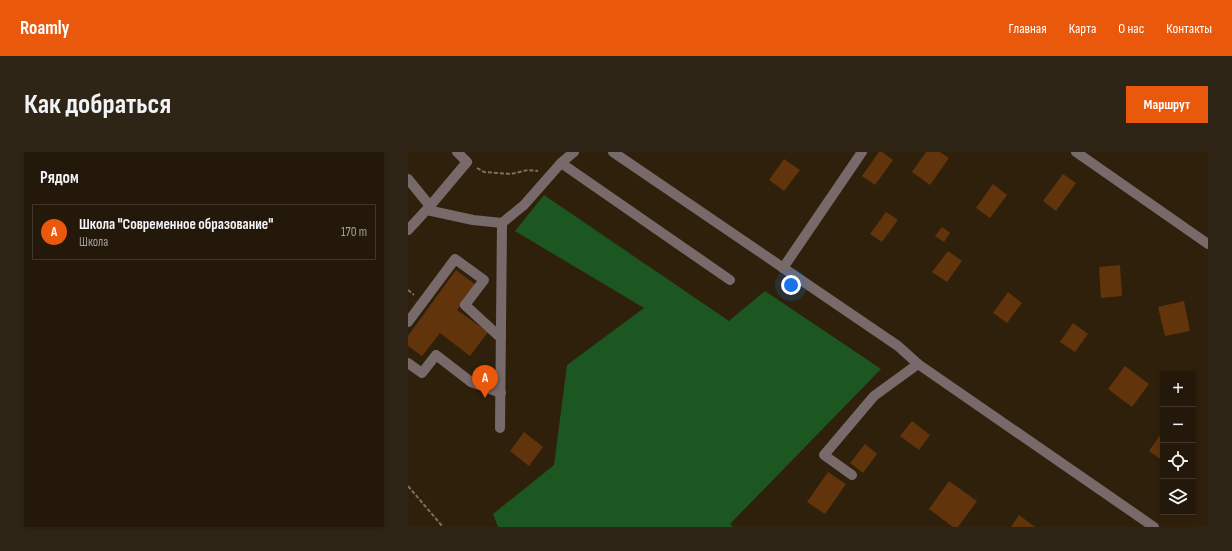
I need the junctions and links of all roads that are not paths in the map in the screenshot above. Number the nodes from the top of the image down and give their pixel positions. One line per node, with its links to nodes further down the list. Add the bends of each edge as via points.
1 (457, 152): 8 (street, via 467,162)
2 (574, 152): 6 (street)
3 (613, 152): 12 (street)
4 (862, 152): 12 (street)
5 (1076, 152): 11 (street)
6 (561, 163): 9 (street, via 524,206); 13 (street)
7 (408, 180): 8 (street)
8 (429, 208): 9 (street, via 473,220); 10 (street)
9 (502, 223): 15 (street)
10 (408, 230)
11 (1208, 244)
12 (783, 268): 17 (street, via 898,346)
13 (730, 280)
14 (408, 322): 15 (street, via 455,259 484,280 465,305)
15 (501, 338): 18 (street)
16 (408, 363): 18 (street, via 422,373 436,355 471,382)
17 (918, 364): 20 (street, via 874,396 824,456); 21 (street)
18 (501, 393): 19 (street)
19 (500, 428)
20 (852, 475)
21 (1154, 527)

